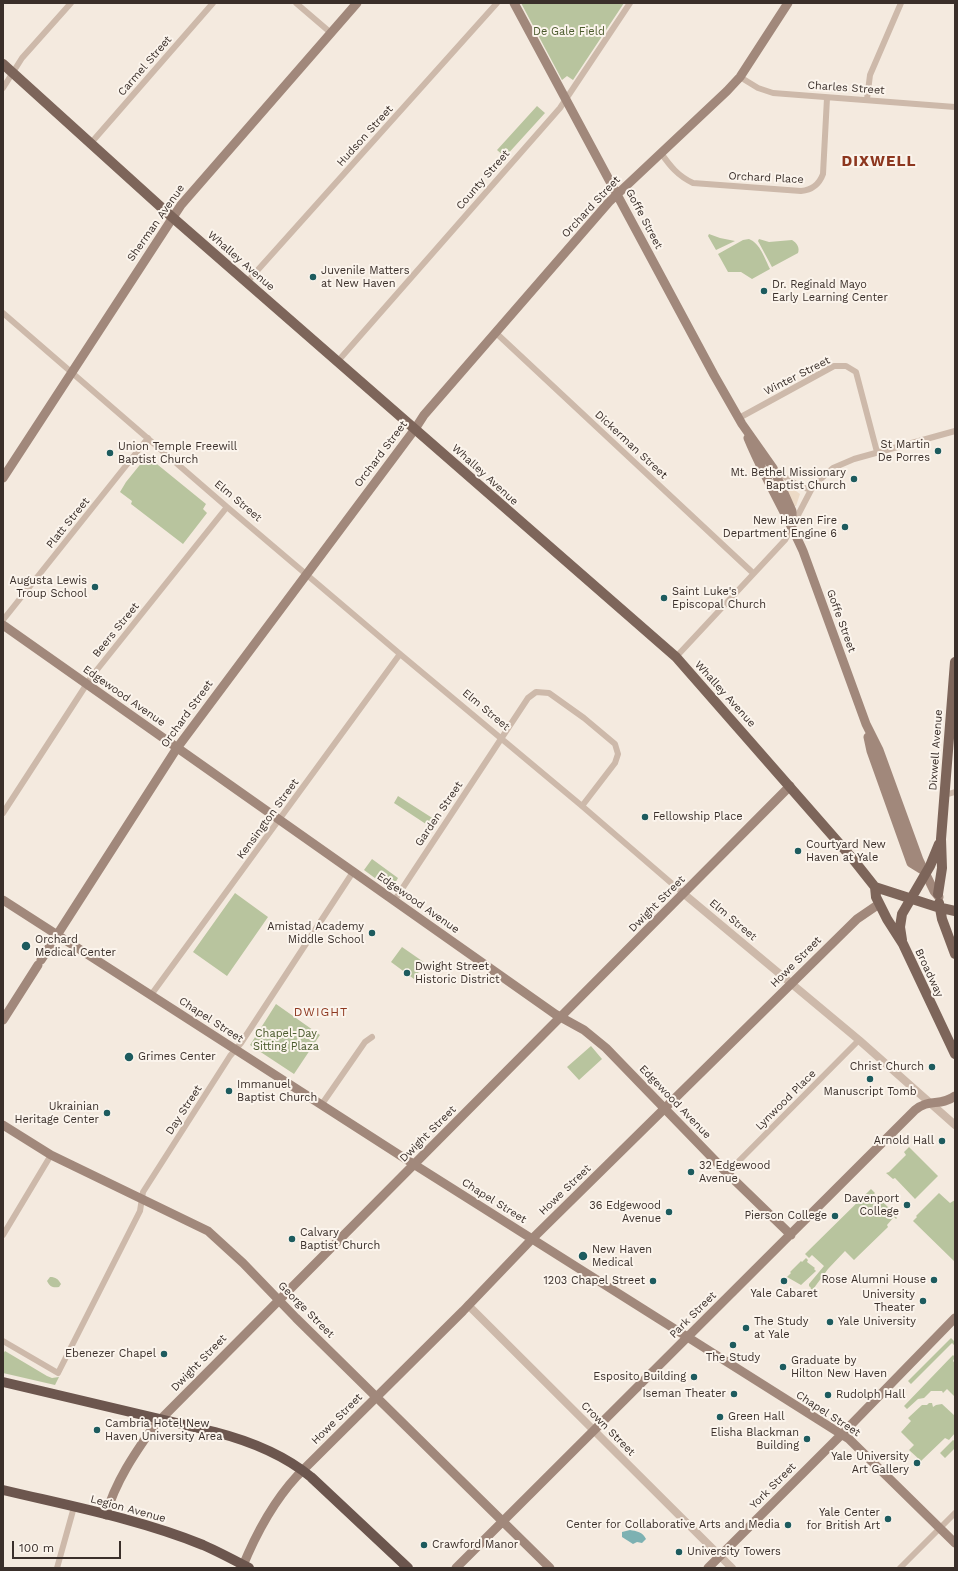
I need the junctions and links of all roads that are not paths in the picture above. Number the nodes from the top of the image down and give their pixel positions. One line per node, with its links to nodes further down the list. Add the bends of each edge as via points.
1 (71, 3): 12 (street, via 22,58)
2 (214, 3): 19 (street, Carmel Street)
3 (296, 3): 10 (street)
4 (357, 3): 10 (main road, Sherman Avenue)
5 (497, 3): 23 (street, Hudson Street)
6 (514, 3): 17 (main road, Goffe Street)
7 (630, 3): 17 (street, County Street)
8 (788, 3): 13 (main road, Orchard Street)
9 (901, 3): 16 (street, via 870,75)
10 (331, 33): 22 (main road, Sherman Avenue)
11 (3, 64): 12 (main road, Whalley Avenue)
12 (13, 73): 14 (street); 19 (main road, Whalley Avenue)
13 (740, 76): 15 (street, Charles Street, via 768,92); 20 (main road, Orchard Street)
14 (3, 88)
15 (827, 98): 16 (street, Charles Street); 20 (street, Orchard Place, via 823,174 821,180 811,189 800,191 693,183 675,172)
16 (867, 99): 18 (street, Charles Street)
17 (566, 100): 21 (main road, Goffe Street); 26 (street, County Street)
18 (955, 107)
19 (91, 143): 22 (main road, Whalley Avenue)
20 (661, 153): 21 (main road, Orchard Street)
21 (617, 194): 25 (main road, Orchard Street); 28 (main road, Goffe Street)
22 (172, 217): 23 (main road, Whalley Avenue); 27 (main road, Sherman Avenue)
23 (247, 282): 26 (main road, Whalley Avenue)
24 (3, 313): 27 (street, Elm Street)
25 (495, 332): 29 (main road, Orchard Street); 38 (street, Dickerman Street)
26 (338, 361): 29 (main road, Whalley Avenue)
27 (72, 372): 31 (street, Elm Street); 34 (main road, Sherman Avenue)
28 (740, 421): 32 (street, Winter Street, via 834,366 846,366 856,372); 33 (main road, Goffe Street); 37 (main road, Goffe Street, via 758,464)
29 (415, 429): 39 (main road, Orchard Street); 43 (main road, Whalley Avenue)
30 (955, 431): 32 (street)
31 (148, 438): 36 (street, Elm Street); 40 (street, Platt Street)
32 (877, 452): 35 (street, via 833,468)
33 (773, 468): 35 (street, via 799,486); 37 (main road, Goffe Street, via 792,511)
34 (4, 475)
35 (811, 490): 37 (street)
36 (227, 506): 39 (street, Elm Street); 45 (street, Beers Street)
37 (792, 527): 38 (street, via 785,540); 56 (main road, Goffe Street, via 866,724 879,750 919,860)
38 (754, 572): 43 (street)
39 (307, 574): 42 (street, Elm Street); 47 (main road, Orchard Street)
40 (3, 620)
41 (3, 624): 45 (main road, Edgewood Avenue)
42 (400, 654): 46 (street, Elm Street); 53 (street, Kensington Street)
43 (676, 657): 48 (main road, Whalley Avenue)
44 (955, 662): 50 (main road, Dixwell Avenue)
45 (87, 684): 47 (main road, Edgewood Avenue); 52 (street, Beers Street)
46 (502, 738): 51 (street, Elm Street); 51 (street, Garden Street, via 528,698 536,692 549,693 604,734 615,744 618,754 615,763); 62 (street, Garden Street)
47 (177, 748): 53 (main road, Edgewood Avenue); 66 (main road, Orchard Street)
48 (790, 786): 57 (main road, Whalley Avenue); 58 (main road, Dwight Street)
49 (955, 792): 50 (street)
50 (945, 795): 54 (main road, Dixwell Avenue)
51 (582, 806): 58 (street, Elm Street)
52 (3, 813)
53 (279, 820): 55 (main road, Edgewood Avenue); 70 (street, Kensington Street)
54 (941, 838): 56 (main road, Dixwell Avenue); 59 (main road, Dixwell Avenue, via 942,868)
55 (353, 872): 62 (main road, Edgewood Avenue); 75 (street, Day Street)
56 (926, 872): 59 (main road, Goffe Street); 60 (main road, Dixwell Avenue)
57 (875, 887): 60 (main road); 63 (main road, Whalley Avenue)
58 (684, 894): 69 (street, Elm Street); 71 (main road, Dwight Street)
59 (938, 896): 64 (main road)
60 (911, 899): 64 (main road); 67 (main road, Dixwell Avenue, via 900,920)
61 (3, 900): 66 (main road, Chapel Street)
62 (394, 901): 71 (main road, Edgewood Avenue)
63 (879, 904): 67 (main road, Whalley Avenue); 69 (main road, Howe Street, via 857,919)
64 (940, 908): 65 (main road); 68 (main road)
65 (955, 911)
66 (57, 936): 70 (main road, Chapel Street); 72 (main road, Orchard Street)
67 (903, 944): 76 (main road, Broadway)
68 (955, 954)
69 (792, 983): 74 (street, Elm Street); 80 (main road, Howe Street)
70 (151, 995): 75 (main road, Chapel Street)
71 (561, 1018): 80 (main road, Edgewood Avenue, via 584,1030 606,1048); 84 (main road, Dwight Street)
72 (3, 1020)
73 (372, 1037): 79 (street, via 365,1042)
74 (859, 1040): 78 (street, Elm Street); 85 (street, Lynwood Place)
75 (235, 1050): 79 (main road, Chapel Street); 86 (street, Day Street, via 143,1192)
76 (955, 1054)
77 (955, 1096): 78 (main road, Park Street, via 944,1102)
78 (931, 1103): 81 (street, Elm Street); 88 (main road, Park Street, via 920,1105)
79 (322, 1104): 84 (main road, Chapel Street)
80 (665, 1109): 85 (main road, Edgewood Avenue); 89 (main road, Howe Street)
81 (955, 1125)
82 (3, 1126): 83 (main road, George Street)
83 (51, 1155): 86 (main road, George Street); 87 (street)
84 (415, 1165): 89 (main road, Chapel Street); 90 (main road, Dwight Street)
85 (727, 1173): 88 (main road, Edgewood Avenue)
86 (142, 1200): 90 (main road, George Street, via 208,1231); 94 (street, Day Street, via 140,1211 58,1373)
87 (3, 1235)
88 (791, 1235): 93 (main road, Park Street)
89 (532, 1239): 91 (main road, Howe Street); 93 (main road, Chapel Street)
90 (279, 1300): 96 (main road, George Street); 97 (main road, Dwight Street)
91 (468, 1305): 96 (main road, Howe Street); 98 (street, Crown Street)
92 (955, 1318): 99 (main road, York Street)
93 (688, 1338): 98 (main road, Park Street); 99 (main road, Chapel Street)
94 (3, 1341)
95 (3, 1382): 97 (highway)
96 (377, 1397): 100 (main road, Howe Street); 105 (main road, George Street)
97 (161, 1419): 100 (highway, via 248,1442 281,1456); 104 (main road, Dwight Street, via 143,1441 112,1494)
98 (594, 1431): 105 (main road, Park Street); 108 (street, Crown Street)
99 (842, 1435): 106 (main road, Chapel Street); 108 (main road, York Street)
100 (303, 1470): 109 (main road, Howe Street, via 281,1495 257,1535); 111 (highway)
101 (3, 1490): 102 (highway, Legion Avenue)
102 (74, 1507): 104 (highway, Legion Avenue); 110 (street)
103 (955, 1513): 106 (street)
104 (106, 1515): 109 (highway, Legion Avenue, via 179,1536 203,1545)
105 (504, 1521): 112 (main road, Park Street); 113 (main road, George Street)
106 (939, 1528): 107 (main road, Chapel Street); 116 (street)
107 (955, 1543)
108 (720, 1556): 114 (main road, York Street); 115 (street, Crown Street)
109 (245, 1567)
110 (57, 1568)
111 (408, 1568)
112 (456, 1568)
113 (550, 1568)
114 (708, 1568)
115 (732, 1568)
116 (900, 1568)

